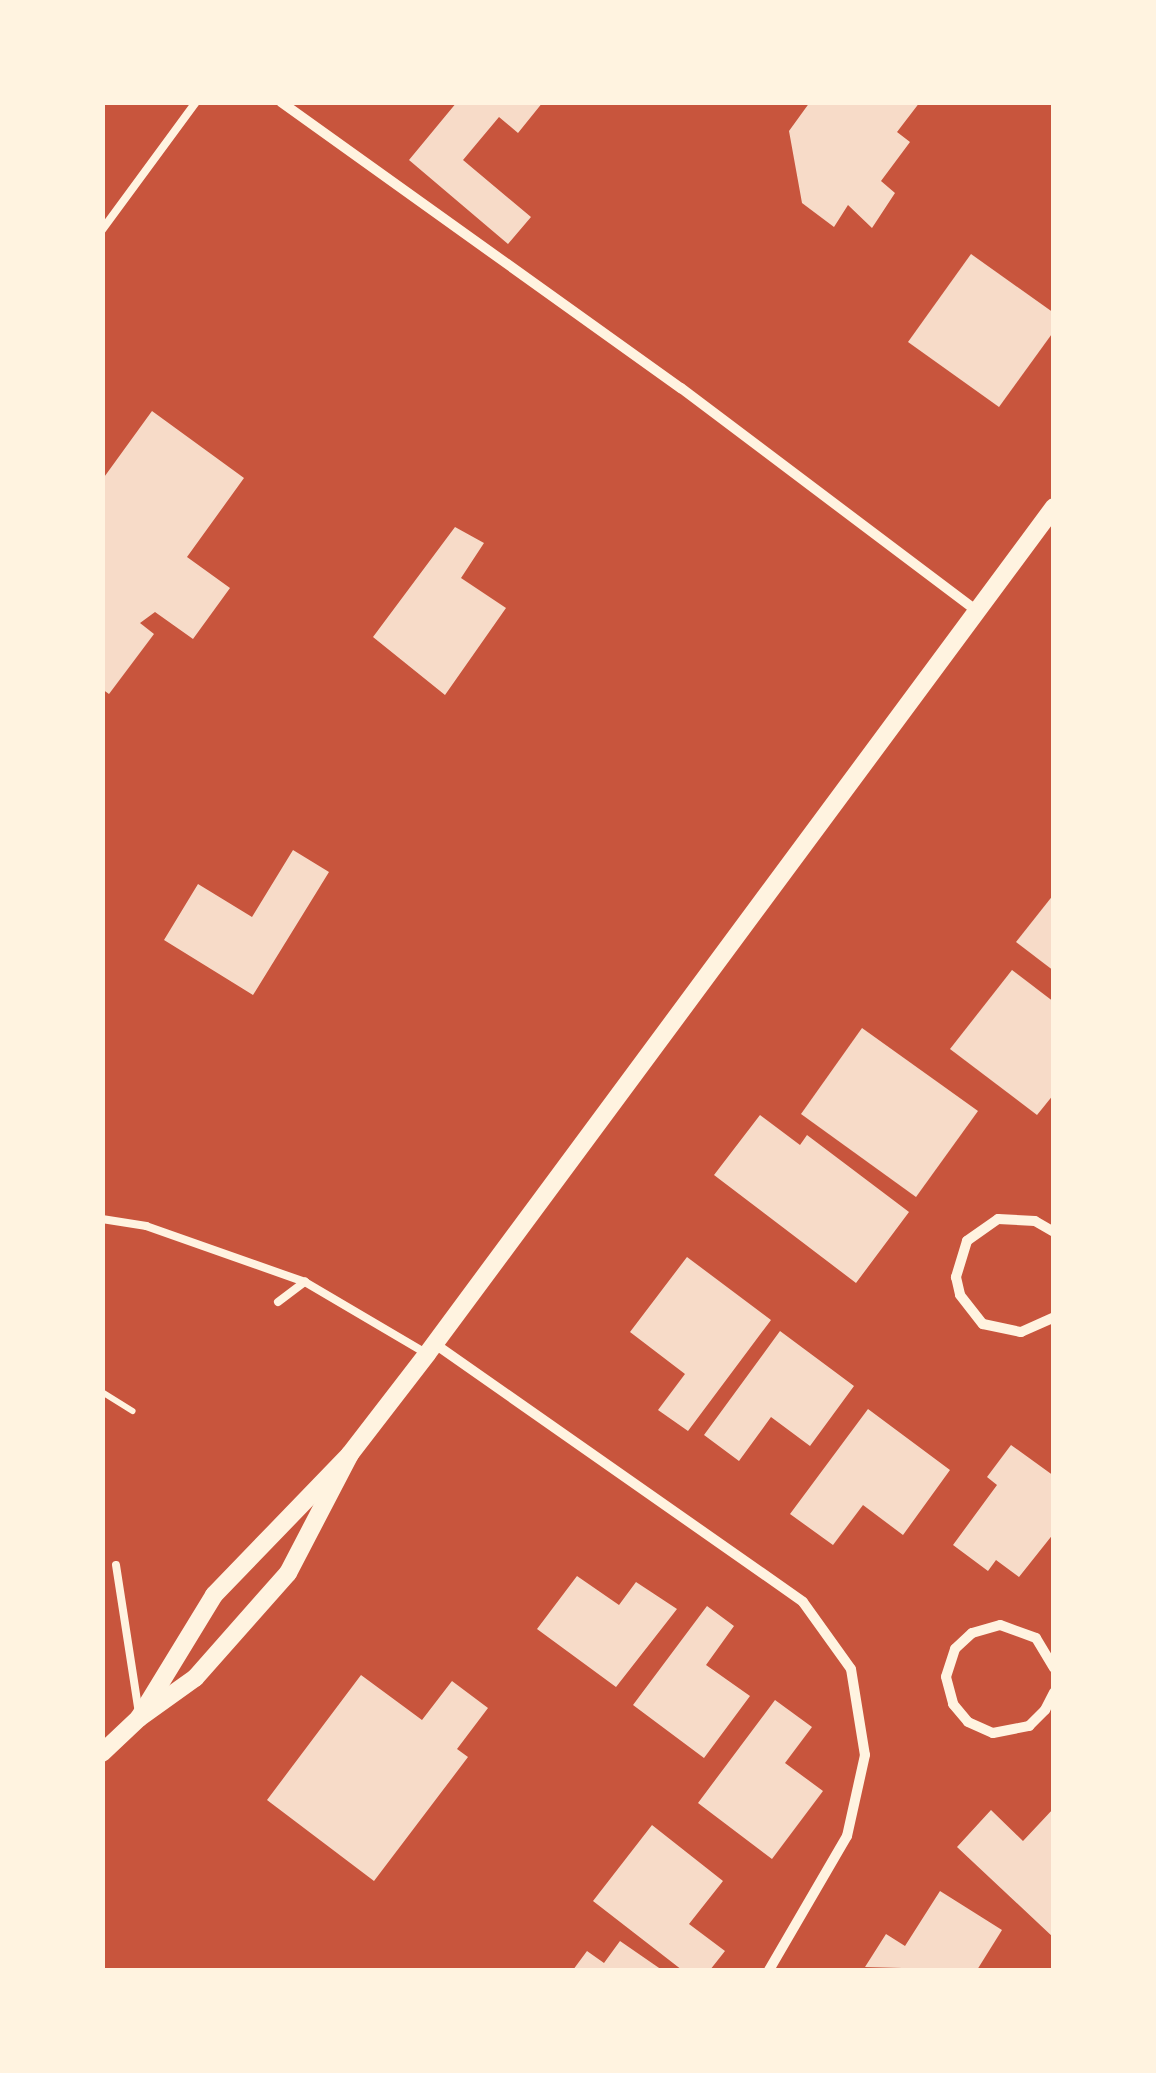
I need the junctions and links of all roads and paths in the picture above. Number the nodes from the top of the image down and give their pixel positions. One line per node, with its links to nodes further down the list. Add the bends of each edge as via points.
1 (196, 102): 3 (lane)
2 (282, 102): 5 (street, via 682,388)
3 (102, 230)
4 (1054, 508): 5 (street)
5 (977, 610): 11 (street)
6 (102, 1219): 8 (lane, via 146,1226)
7 (1053, 1230): 10 (street, via 1035,1221 998,1219 967,1241 956,1277 960,1295 983,1324 1021,1332)
8 (305, 1282): 9 (lane); 11 (lane)
9 (278, 1302)
10 (1054, 1317)
11 (431, 1349): 14 (street); 21 (street, via 803,1602 851,1669 865,1756 847,1836)
12 (102, 1392): 13 (path)
13 (132, 1412)
14 (350, 1454): 19 (street, via 214,1595); 19 (street, via 288,1573 195,1678)
15 (116, 1565): 19 (lane)
16 (1050, 1646): 17 (street); 18 (street, via 1013,1626 989,1626 955,1649 946,1677 968,1722 994,1733 1029,1726)
17 (1054, 1668)
18 (1054, 1692)
19 (139, 1718): 20 (street)
20 (102, 1753)
21 (768, 1970)

